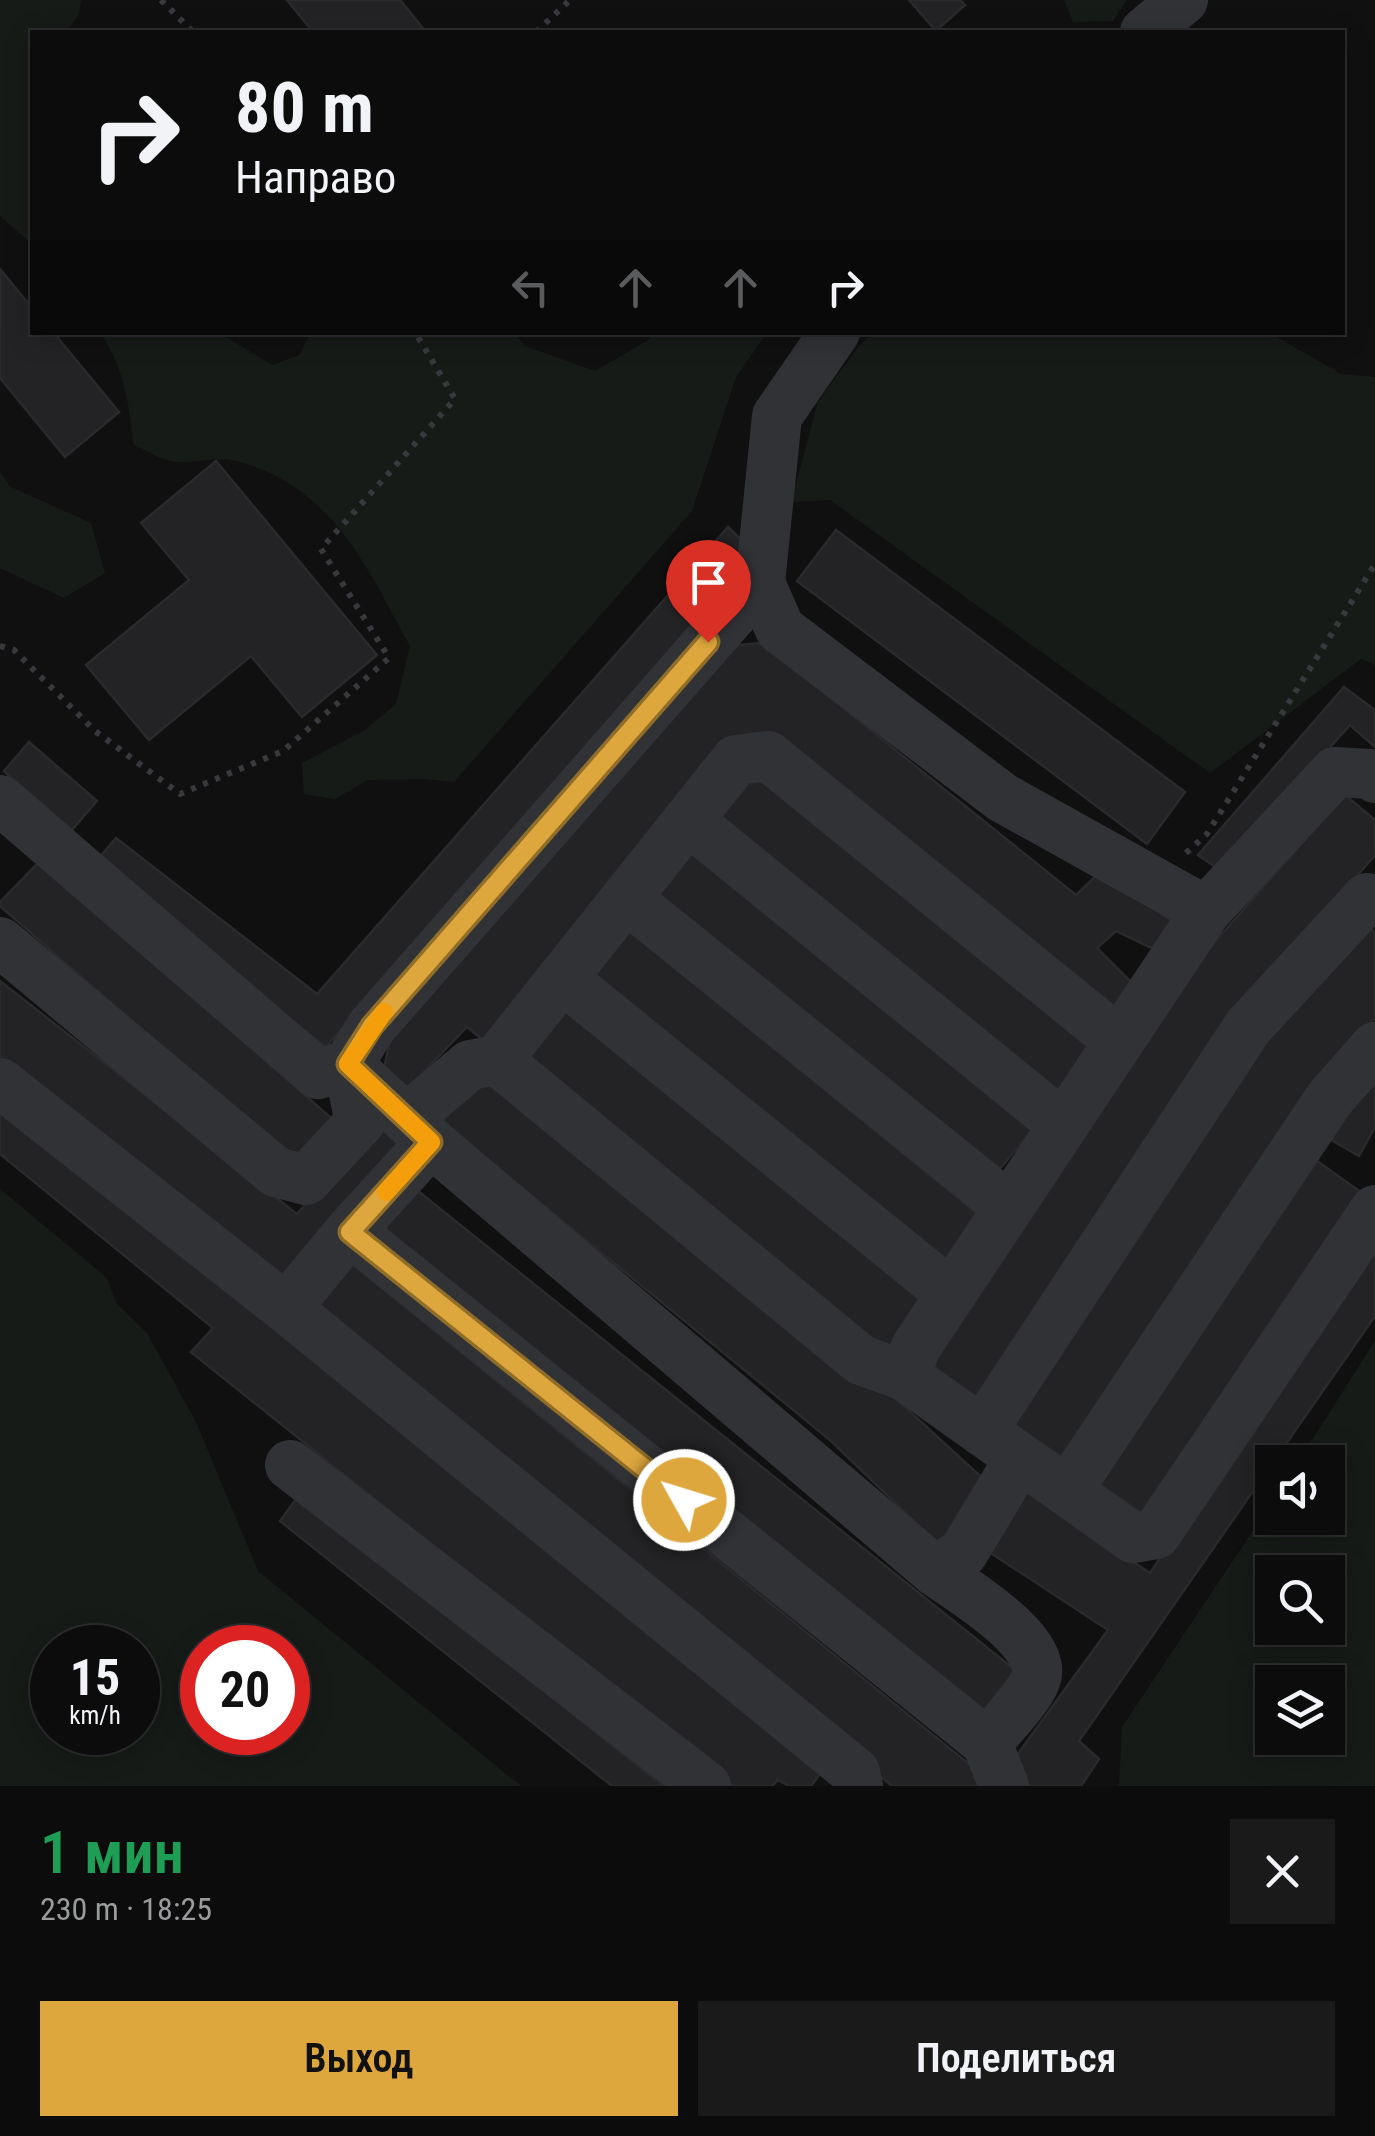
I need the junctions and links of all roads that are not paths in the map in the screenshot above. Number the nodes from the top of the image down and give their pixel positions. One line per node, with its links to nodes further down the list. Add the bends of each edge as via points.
1 (1183, 0): 2 (lane)
2 (1147, 30)
3 (834, 335): 4 (lane, via 777,416)
4 (760, 583): 10 (lane, via 780,629 1002,798); 16 (lane, via 372,1026)
5 (1375, 778): 10 (lane, via 1334,772)
6 (0, 800): 16 (lane, via 318,1074)
7 (688, 820): 8 (lane); 13 (lane, via 736,760 768,756); 18 (lane)
8 (626, 898): 12 (lane); 20 (lane)
9 (1372, 898): 26 (lane, via 1248,1027)
10 (1206, 911): 13 (lane)
11 (0, 942): 16 (lane, via 276,1172 306,1180 360,1122)
12 (562, 978): 15 (lane); 23 (lane)
13 (1119, 1041): 18 (lane)
14 (1375, 1048): 28 (lane, via 1330,1098)
15 (497, 1060): 19 (lane, via 470,1065); 25 (lane, via 861,1360)
16 (348, 1064): 19 (lane)
17 (0, 1083): 24 (lane)
18 (1063, 1125): 20 (lane)
19 (419, 1130): 22 (lane); 29 (lane)
20 (1009, 1207): 23 (lane)
21 (1375, 1210): 28 (lane, via 1156,1534 1133,1538)
22 (350, 1232): 24 (lane); 30 (lane)
23 (951, 1294): 25 (lane)
24 (286, 1308): 32 (lane, via 856,1772)
25 (905, 1376): 26 (lane)
26 (1002, 1444): 28 (lane); 29 (lane, via 963,1553)
27 (290, 1465): 31 (lane)
28 (1067, 1491)
29 (935, 1571): 30 (lane, via 1018,1633 1037,1659 1037,1679)
30 (996, 1765)
31 (706, 1786)
32 (858, 1786)

